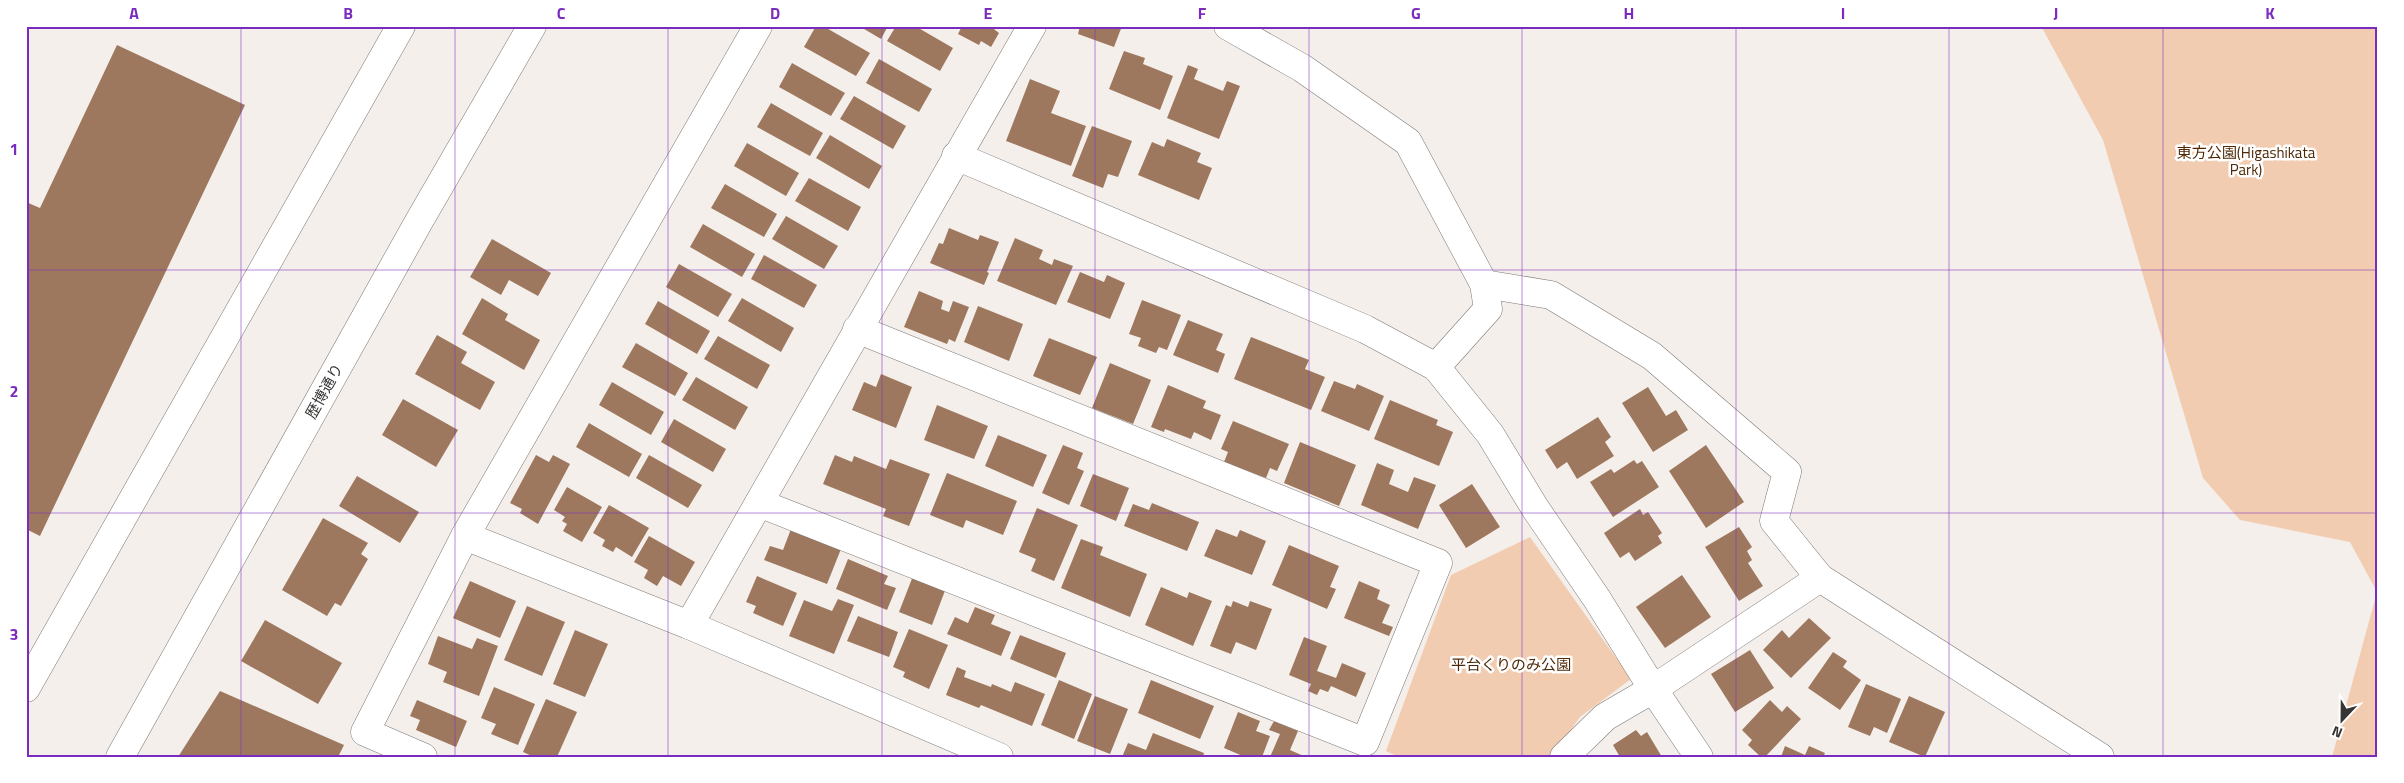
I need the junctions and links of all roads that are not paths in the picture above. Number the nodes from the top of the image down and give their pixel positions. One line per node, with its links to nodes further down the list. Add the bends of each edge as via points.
1 (401, 26): 14 (street)
2 (532, 26): 16 (street, 歴博通り)
3 (758, 26): 11 (street)
4 (1032, 26): 6 (street)
5 (1228, 26): 7 (street, via 1302,68 1408,142)
6 (956, 156): 8 (street); 9 (street, via 1365,329)
7 (1484, 284): 9 (street, via 1488,308); 12 (street, via 1551,295 1652,356 1787,472 1774,522)
8 (857, 329): 10 (street); 10 (street, via 1438,563 1365,742)
9 (1436, 367): 15 (street, via 1490,434)
10 (759, 502): 13 (street)
11 (465, 536): 13 (street); 17 (street, via 365,732)
12 (1820, 578): 15 (street); 21 (street)
13 (689, 625): 18 (street)
14 (26, 688)
15 (1653, 689): 19 (street, via 1605,717); 20 (street)
16 (120, 757)
17 (423, 757)
18 (999, 757)
19 (1564, 757)
20 (1699, 757)
21 (2100, 757)

